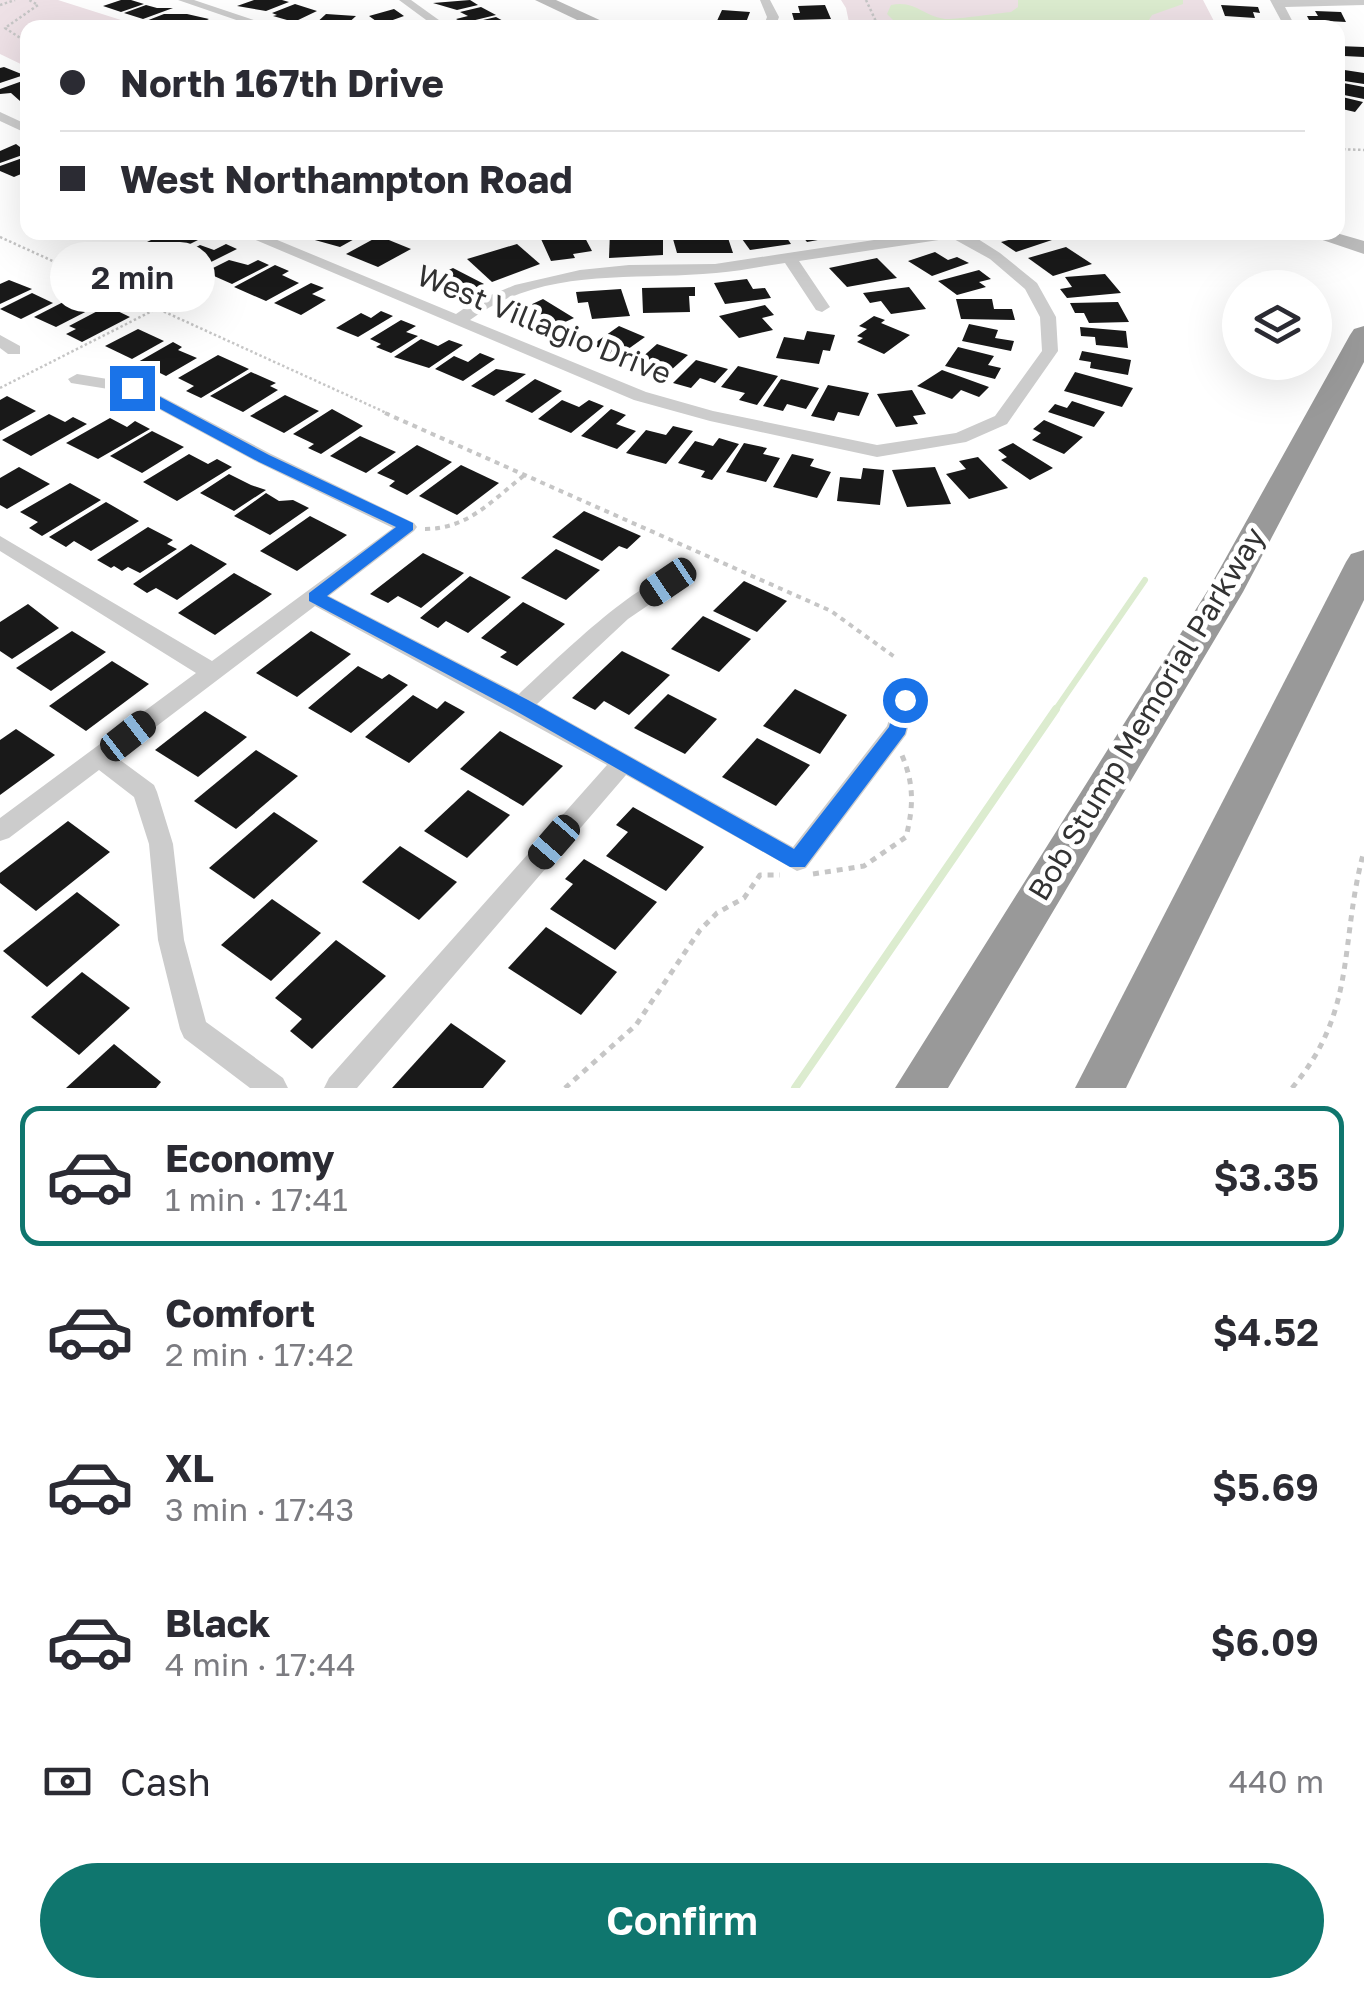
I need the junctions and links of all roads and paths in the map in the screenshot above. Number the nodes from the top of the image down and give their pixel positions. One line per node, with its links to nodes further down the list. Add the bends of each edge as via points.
1 (14, 0): 8 (path)
2 (29, 0): 13 (path, via 38,5 5,28)
3 (184, 0): 9 (street)
4 (404, 0): 10 (street)
5 (1277, 2): 6 (street)
6 (1364, 2)
7 (536, 3): 11 (street); 12 (street)
8 (0, 5)
9 (248, 20)
10 (429, 20)
11 (565, 20)
12 (586, 20)
13 (20, 38)
14 (0, 237): 22 (path)
15 (263, 240): 23 (street, West Villagio Drive)
16 (914, 240): 20 (street)
17 (969, 240): 23 (street, West Villagio Drive, via 1031,286 1048,317 1050,351 1001,420 926,446 877,451 710,416 587,377)
18 (1336, 240): 19 (street)
19 (1364, 248)
20 (790, 260): 21 (street); 23 (street, via 580,275 521,288)
21 (822, 307)
22 (158, 308): 26 (path); 27 (path)
23 (457, 321)
24 (1364, 335): 46 (highway, Bob Stump Memorial Parkway, via 1225,592)
25 (77, 380): 28 (street, via 132,388)
26 (0, 388)
27 (526, 474): 28 (path, via 459,527); 33 (path, via 831,610)
28 (407, 526): 32 (street)
29 (0, 542): 34 (street)
30 (1364, 562): 47 (highway)
31 (668, 582): 36 (street, via 621,614)
32 (315, 597): 34 (street); 36 (street)
33 (896, 658)
34 (212, 672): 38 (street)
35 (905, 700): 37 (street)
36 (521, 705): 39 (street)
37 (892, 737): 42 (street); 42 (path, via 913,782 906,837 864,866)
38 (100, 758): 40 (street); 43 (street, via 145,792 161,844 171,940 194,1029)
39 (620, 764): 42 (street); 44 (street)
40 (0, 831)
41 (1364, 851): 48 (path, via 1354,894 1348,991 1333,1037)
42 (794, 872): 45 (path, via 760,875 744,900 712,917 679,954 646,1012)
43 (273, 1088)
44 (338, 1088)
45 (565, 1088)
46 (920, 1088)
47 (1100, 1088)
48 (1292, 1088)

